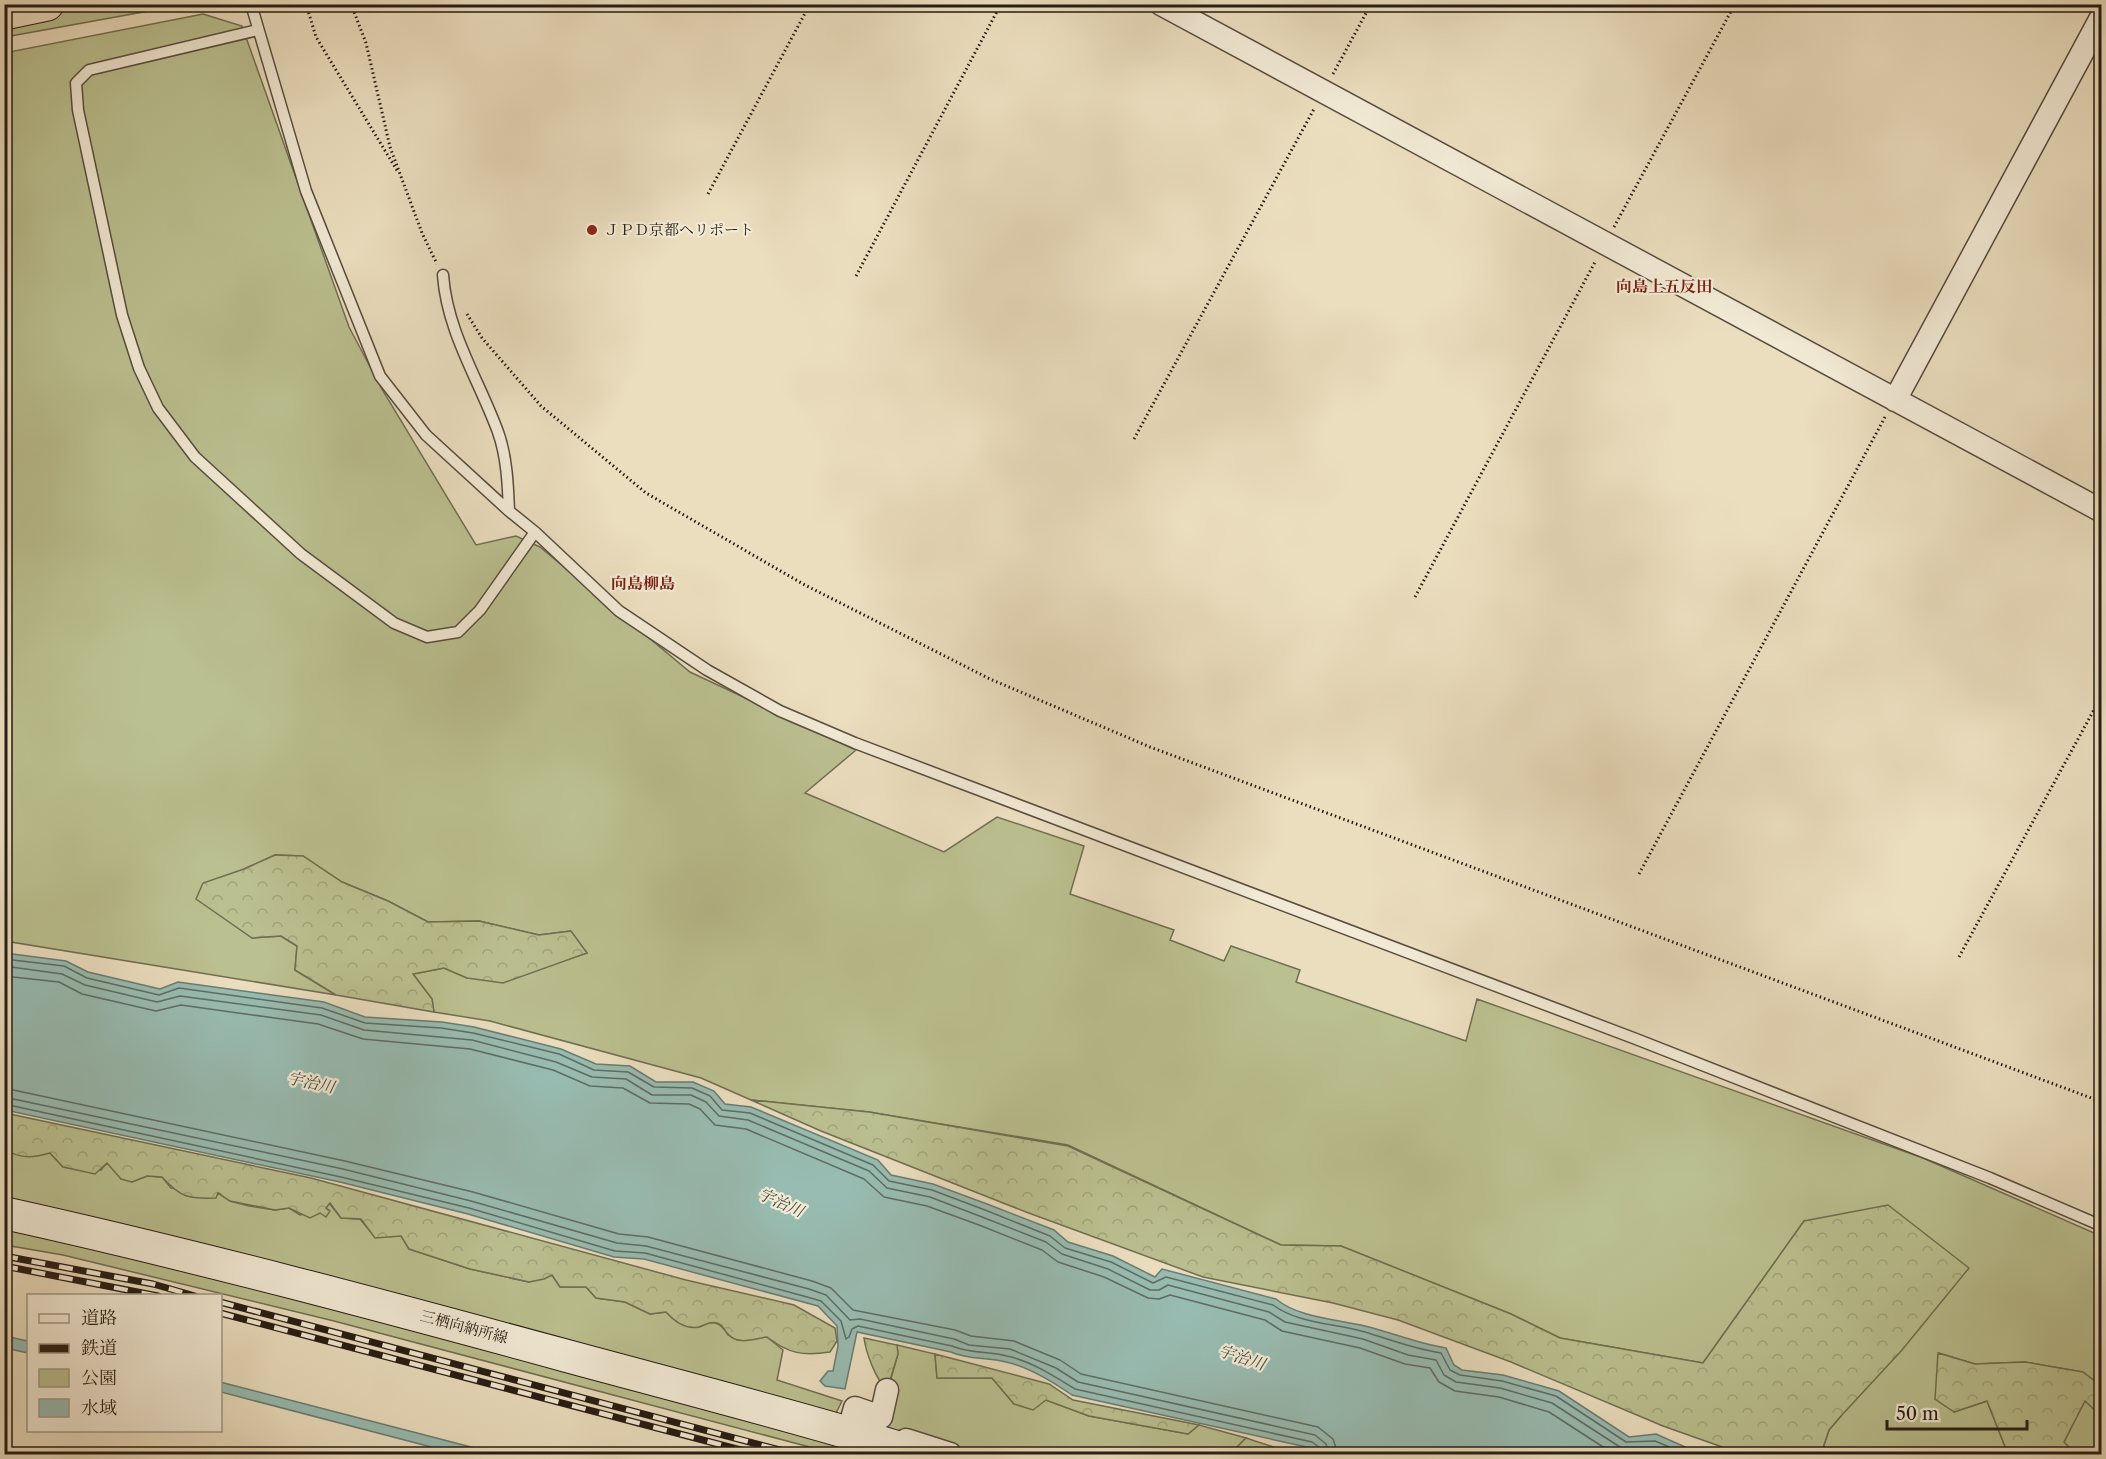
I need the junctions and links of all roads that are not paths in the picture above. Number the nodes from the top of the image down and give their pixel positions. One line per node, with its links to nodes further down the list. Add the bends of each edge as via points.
1 (47, 4): 4 (highway)
2 (251, 4): 6 (lane)
3 (1161, 4): 8 (street)
4 (4, 13)
5 (2102, 16): 8 (street)
6 (258, 30): 9 (lane, via 306,191 380,376 426,435); 11 (lane, via 89,70 76,83 78,110 122,315 139,368 159,408 195,457 301,554 394,623 427,637 458,632 480,610)
7 (442, 275): 9 (lane, via 453,324 499,435)
8 (1894, 400): 10 (street)
9 (509, 511): 11 (lane)
10 (2102, 511)
11 (535, 532): 13 (lane, via 618,611 707,670 780,711 855,743 1636,1039)
12 (4, 1213): 15 (main road, 三栖向納所線, via 365,1300 839,1429)
13 (2102, 1226)
14 (887, 1390): 16 (street, via 881,1417 855,1408 851,1422)
15 (920, 1455)
16 (950, 1455)

